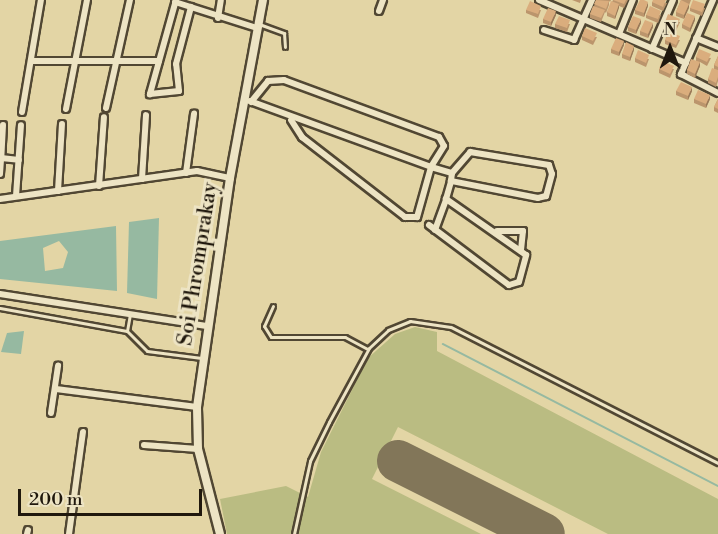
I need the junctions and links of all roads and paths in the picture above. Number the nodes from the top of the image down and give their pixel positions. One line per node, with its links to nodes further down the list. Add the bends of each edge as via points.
1 (41, 0): 25 (street)
2 (87, 0): 26 (street)
3 (130, 0): 27 (street)
4 (220, 0): 16 (street)
5 (263, 0): 18 (street, Soi Phromprakay)
6 (383, 0): 15 (street)
7 (539, 0): 13 (street)
8 (592, 0): 17 (street)
9 (633, 0): 20 (street)
10 (673, 0): 24 (street)
11 (713, 0): 21 (street)
12 (175, 1): 14 (street); 28 (street)
13 (550, 2): 17 (street)
14 (191, 7): 16 (street); 28 (street, via 176,64 179,91 150,94)
15 (379, 11)
16 (218, 18): 18 (street)
17 (584, 19): 19 (street, via 572,41); 20 (street)
18 (257, 26): 22 (lane, via 284,33); 31 (street, Soi Phromprakay)
19 (544, 30)
20 (619, 34): 24 (street)
21 (696, 38): 23 (street); 29 (street)
22 (285, 47)
23 (718, 47)
24 (652, 48): 29 (street)
25 (30, 60): 26 (street); 34 (street)
26 (75, 60): 27 (street); 33 (street)
27 (117, 60): 28 (street); 32 (street)
28 (159, 61)
29 (686, 63): 30 (street, via 682,77)
30 (718, 93)
31 (247, 101): 38 (street); 44 (street, via 268,81 284,80 439,137 444,146); 48 (street, Soi Phromprakay)
32 (106, 108)
33 (66, 109)
34 (22, 112)
35 (194, 114): 45 (street)
36 (146, 115): 49 (street)
37 (104, 117): 51 (street)
38 (291, 120): 44 (street); 44 (street, via 302,137 408,219 418,213)
39 (62, 124): 52 (street)
40 (3, 125): 42 (street)
41 (21, 125): 43 (street)
42 (1, 158): 43 (street); 47 (street)
43 (19, 160): 53 (street)
44 (431, 167): 46 (street)
45 (186, 173): 48 (street); 49 (street)
46 (452, 173): 50 (street); 50 (street, via 470,152 549,165 552,174 546,196 538,198)
47 (0, 174)
48 (230, 178): 64 (street, Soi Phromprakay)
49 (142, 179): 51 (street)
50 (450, 181): 55 (street)
51 (99, 186): 52 (street)
52 (58, 191): 53 (street)
53 (16, 196): 54 (street)
54 (0, 199)
55 (446, 199): 57 (street); 58 (street)
56 (429, 225): 57 (street)
57 (435, 230): 59 (street, via 510,285 519,282 525,262)
58 (497, 231): 59 (street); 59 (street, via 524,231)
59 (521, 249)
60 (0, 294): 63 (street)
61 (273, 306): 66 (lane, via 264,326 271,337 345,337)
62 (0, 308): 65 (lane)
63 (130, 312): 64 (street); 65 (lane)
64 (207, 326): 67 (street, Soi Phromprakay)
65 (127, 331): 67 (lane, via 147,351)
66 (368, 349): 75 (lane, via 388,330 410,321 451,327); 78 (lane, via 310,461)
67 (202, 358): 70 (street, Soi Phromprakay)
68 (58, 366): 69 (street)
69 (56, 389): 70 (street); 71 (street)
70 (197, 407): 74 (street, Soi Phromprakay)
71 (51, 413)
72 (83, 432): 76 (street)
73 (144, 445): 74 (street)
74 (198, 449): 77 (street, Soi Phromprakay)
75 (718, 463)
76 (69, 534)
77 (220, 534)
78 (294, 534)

